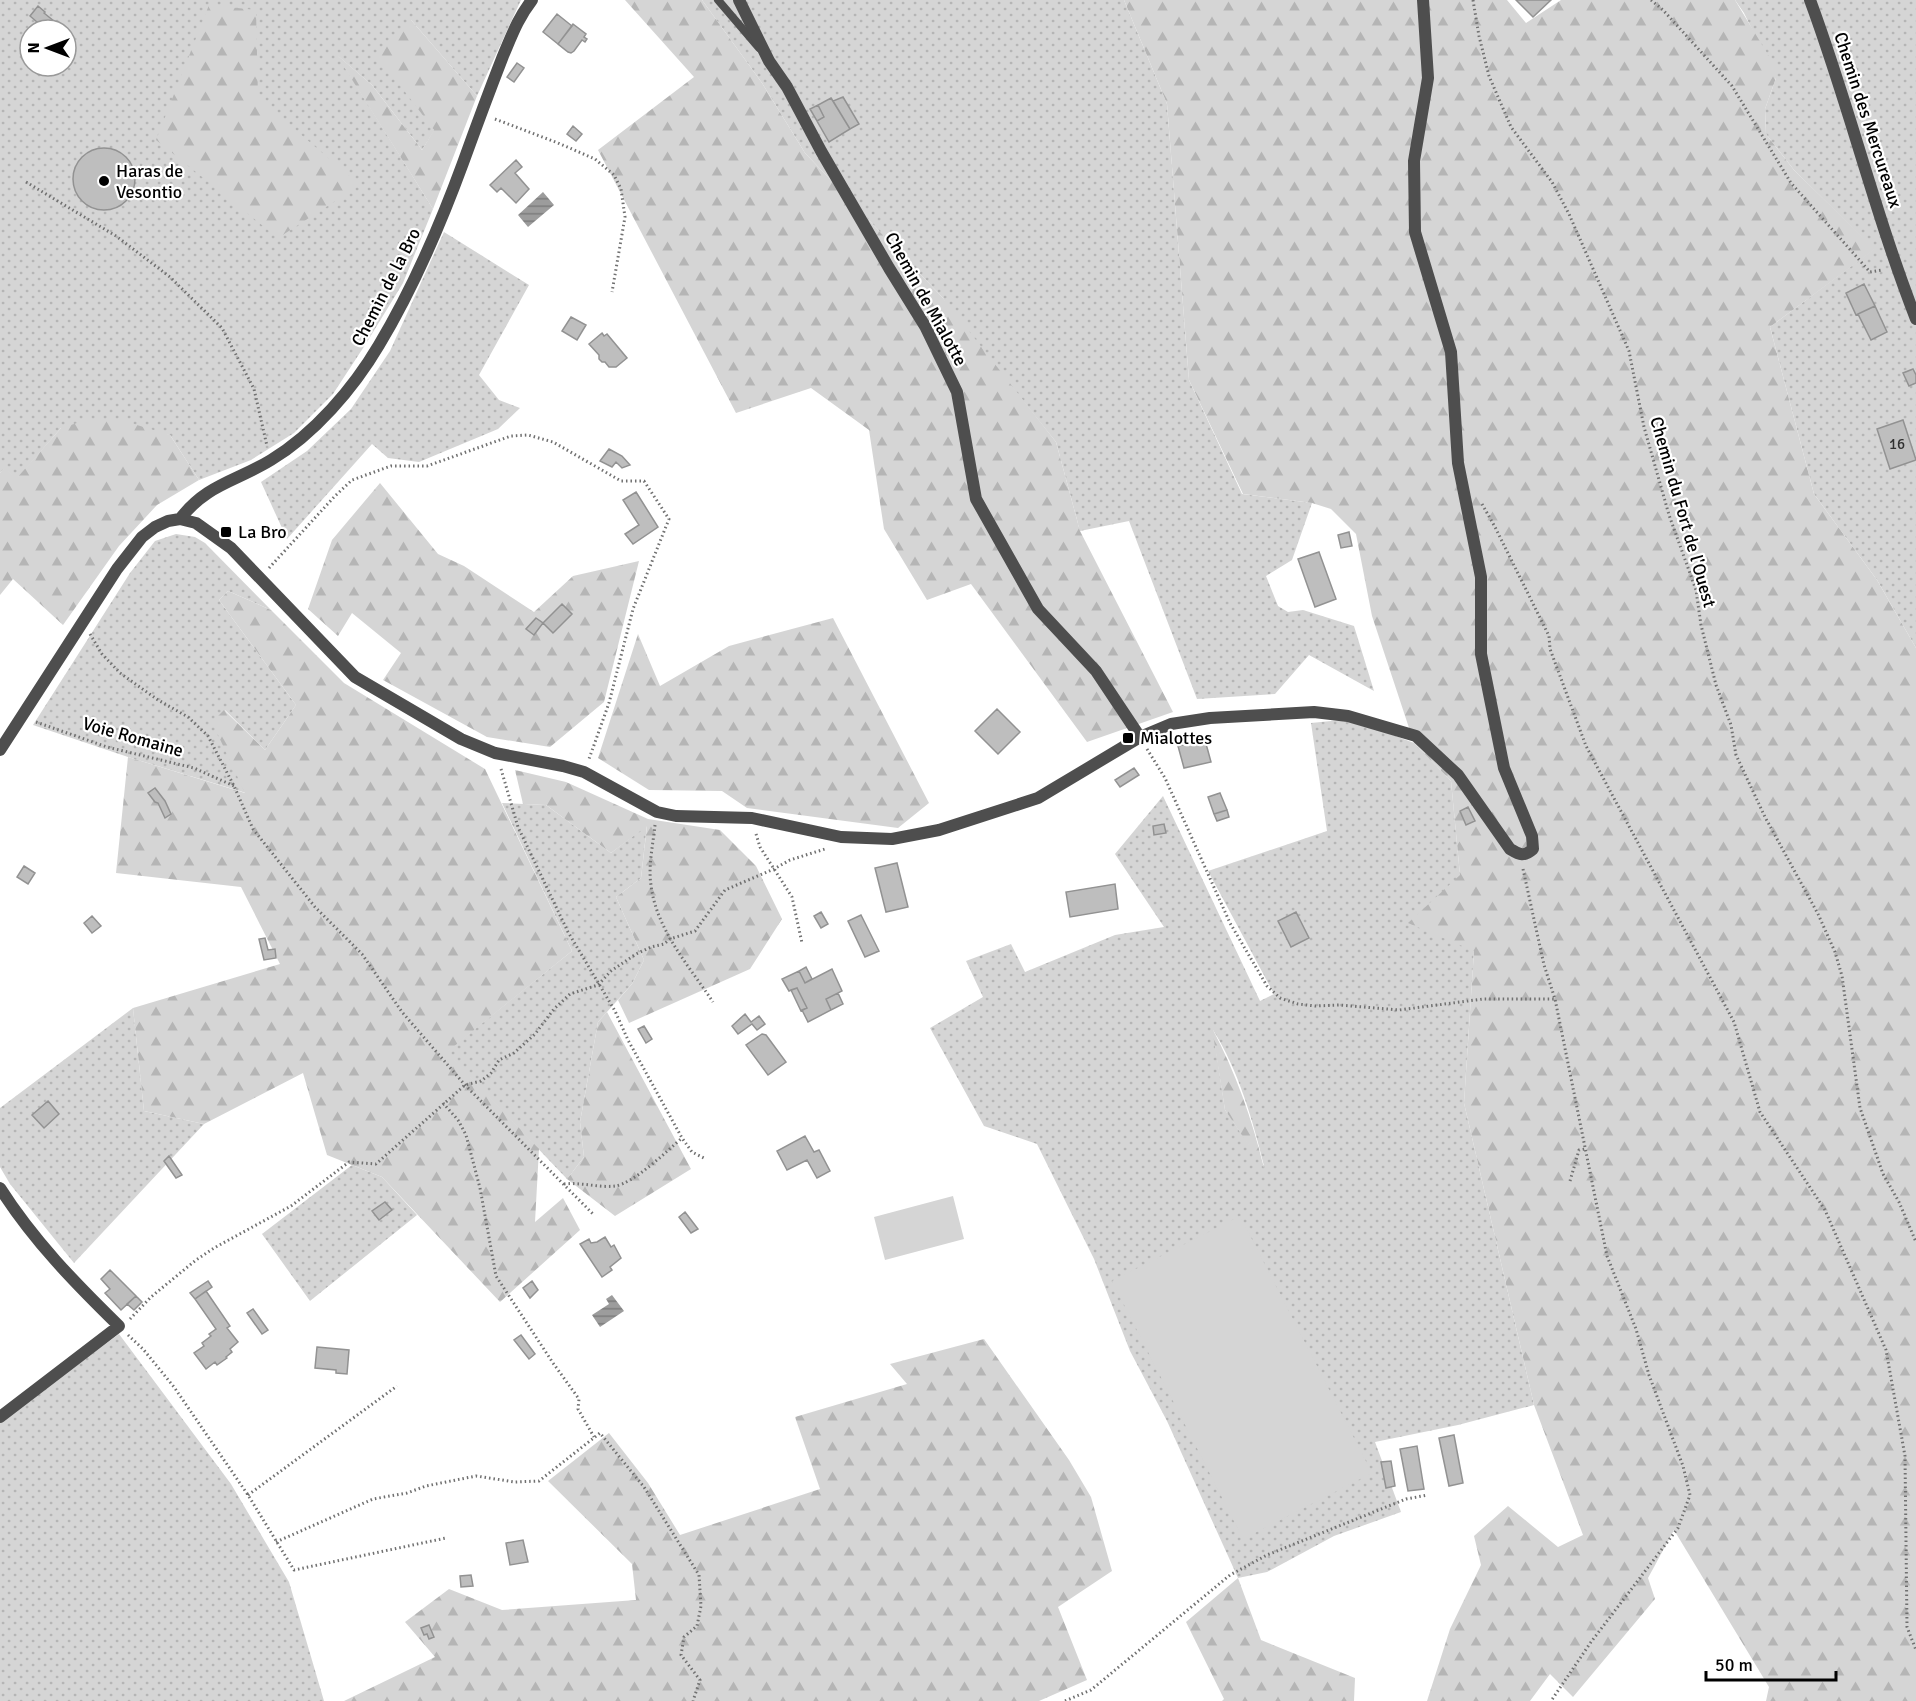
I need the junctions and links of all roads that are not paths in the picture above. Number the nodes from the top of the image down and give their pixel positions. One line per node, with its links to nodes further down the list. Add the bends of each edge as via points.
1 (532, 0): 8 (street, Chemin de la Bro, via 521,14 416,274 378,346 339,401 302,439 270,461 208,491)
2 (718, 0): 6 (lane)
3 (739, 0): 6 (street, Chemin de Mialotte)
4 (1423, 0): 9 (street, via 1428,78 1414,161 1415,232 1451,352 1458,463 1481,577 1481,654 1504,768 1532,836 1533,849 1526,855 1510,849 1458,775 1416,736 1348,716 1314,712 1210,718 1171,724)
5 (1810, 0): 7 (street, Chemin des Mercureaux, via 1895,266)
6 (769, 61): 9 (street, Chemin de Mialotte, via 925,326 957,392 976,499 1038,609 1096,671)
7 (1916, 319)
8 (180, 519): 9 (street, via 196,523 220,539 356,677 461,739 495,753 584,772 657,812 752,818 841,837 892,839 939,830 1038,798); 10 (street, via 168,521 142,537 117,569)
9 (1140, 737)
10 (0, 750)
11 (0, 1188): 12 (street, via 65,1273 118,1326)
12 (0, 1417)

